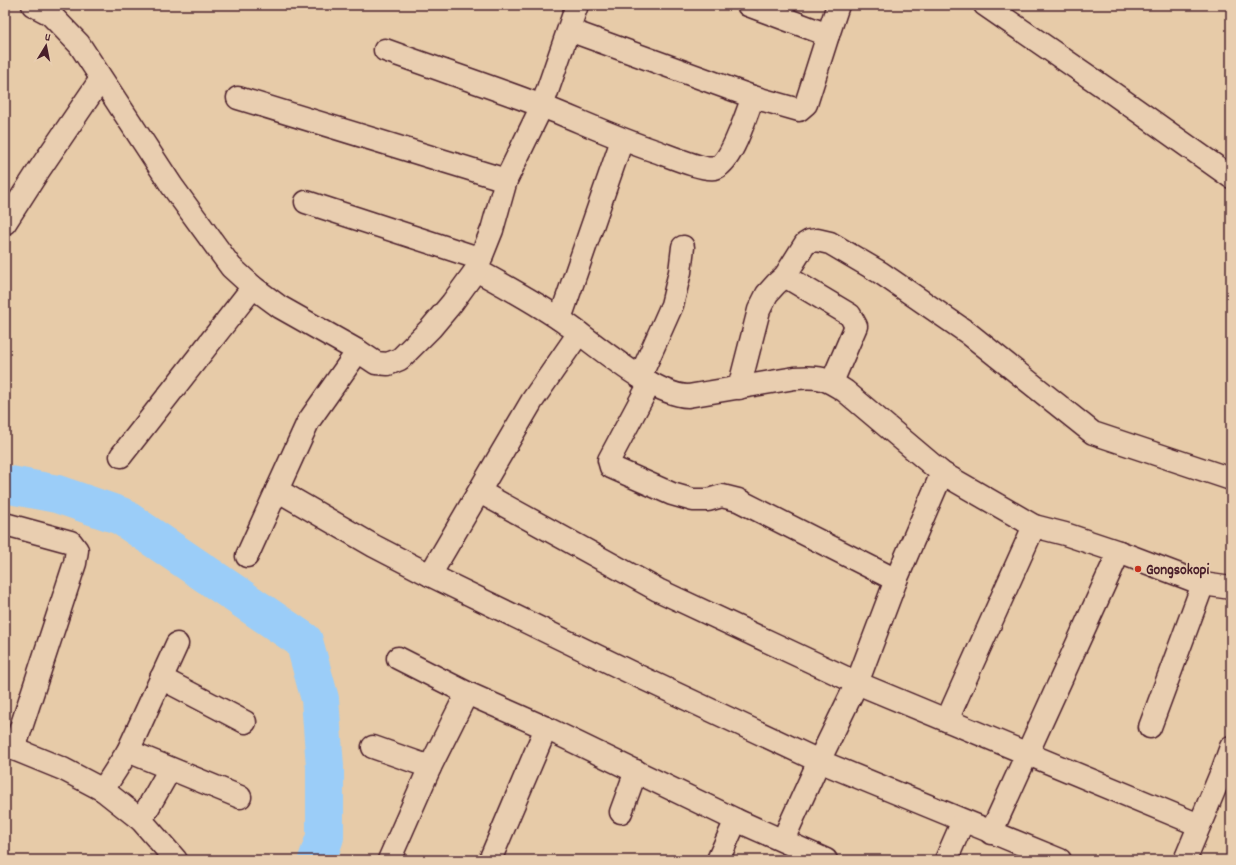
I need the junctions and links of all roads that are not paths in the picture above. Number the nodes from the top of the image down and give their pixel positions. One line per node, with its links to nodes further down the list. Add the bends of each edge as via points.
1 (33, 5): 9 (street, via 50,14 79,44)
2 (577, 5): 6 (street)
3 (748, 5): 7 (street)
4 (838, 5): 7 (street)
5 (985, 5): 14 (street)
6 (569, 30): 11 (street); 12 (street)
7 (828, 35): 11 (street, via 806,104 802,108 796,109)
8 (385, 50): 12 (street)
9 (101, 79): 17 (street); 21 (street, via 172,186 231,267)
10 (238, 98): 15 (street)
11 (753, 98): 13 (street, via 731,152 726,161 716,168 695,165)
12 (542, 106): 13 (street); 15 (street)
13 (622, 140): 22 (street)
14 (1231, 177)
15 (506, 180): 19 (street, via 492,230)
16 (306, 202): 19 (street)
17 (5, 223)
18 (683, 247): 25 (street, via 672,305)
19 (478, 264): 22 (street); 24 (street, via 452,303 400,359 388,364 376,363)
20 (785, 276): 26 (street, via 850,315 856,326); 27 (street, via 763,300); 30 (street, via 805,244 818,240 830,243 881,273 968,333 1093,433)
21 (253, 287): 24 (street, via 280,307); 28 (street)
22 (560, 319): 23 (street)
23 (579, 333): 25 (street); 32 (street, via 532,401)
24 (358, 351): 31 (street, via 308,422)
25 (645, 380): 27 (street, via 681,396); 38 (street, via 609,460 611,467 672,494 693,500 708,500 722,496 738,500)
26 (832, 382): 27 (street, via 806,377); 29 (street)
27 (739, 388)
28 (121, 456)
29 (942, 473): 34 (street); 38 (street)
30 (1231, 479)
31 (277, 490): 36 (street); 37 (street)
32 (480, 492): 37 (street); 44 (street, via 658,590)
33 (5, 524): 52 (street, via 71,542 76,550 75,563)
34 (1034, 526): 35 (street); 46 (street)
35 (1119, 552): 39 (street); 54 (street)
36 (247, 556)
37 (430, 575): 55 (street)
38 (896, 580): 44 (street)
39 (1203, 584): 40 (street); 49 (street)
40 (1231, 588)
41 (176, 644): 43 (street)
42 (398, 658): 45 (street)
43 (161, 678): 47 (street); 53 (street)
44 (857, 683): 46 (street); 55 (street)
45 (467, 693): 48 (street); 56 (street)
46 (947, 720): 54 (street)
47 (245, 722)
48 (546, 728): 58 (street); 70 (street)
49 (1150, 728)
50 (373, 747): 56 (street)
51 (1231, 747): 65 (street)
52 (10, 748): 59 (street, via 63,769)
53 (128, 751): 57 (street); 59 (street)
54 (1027, 753): 65 (street); 66 (street)
55 (819, 761): 64 (street); 67 (street)
56 (430, 767): 69 (street)
57 (170, 768): 60 (street); 62 (street)
58 (636, 771): 61 (street); 63 (street)
59 (103, 790): 62 (street)
60 (240, 797)
61 (621, 812)
62 (141, 820): 68 (street)
63 (736, 820): 67 (street); 71 (street)
64 (963, 821): 66 (street); 73 (street)
65 (1199, 825): 75 (street)
66 (991, 833): 74 (street)
67 (783, 840): 72 (street)
68 (176, 860)
69 (389, 860)
70 (490, 860)
71 (718, 860)
72 (826, 860)
73 (946, 860)
74 (1060, 860)
75 (1185, 860)

